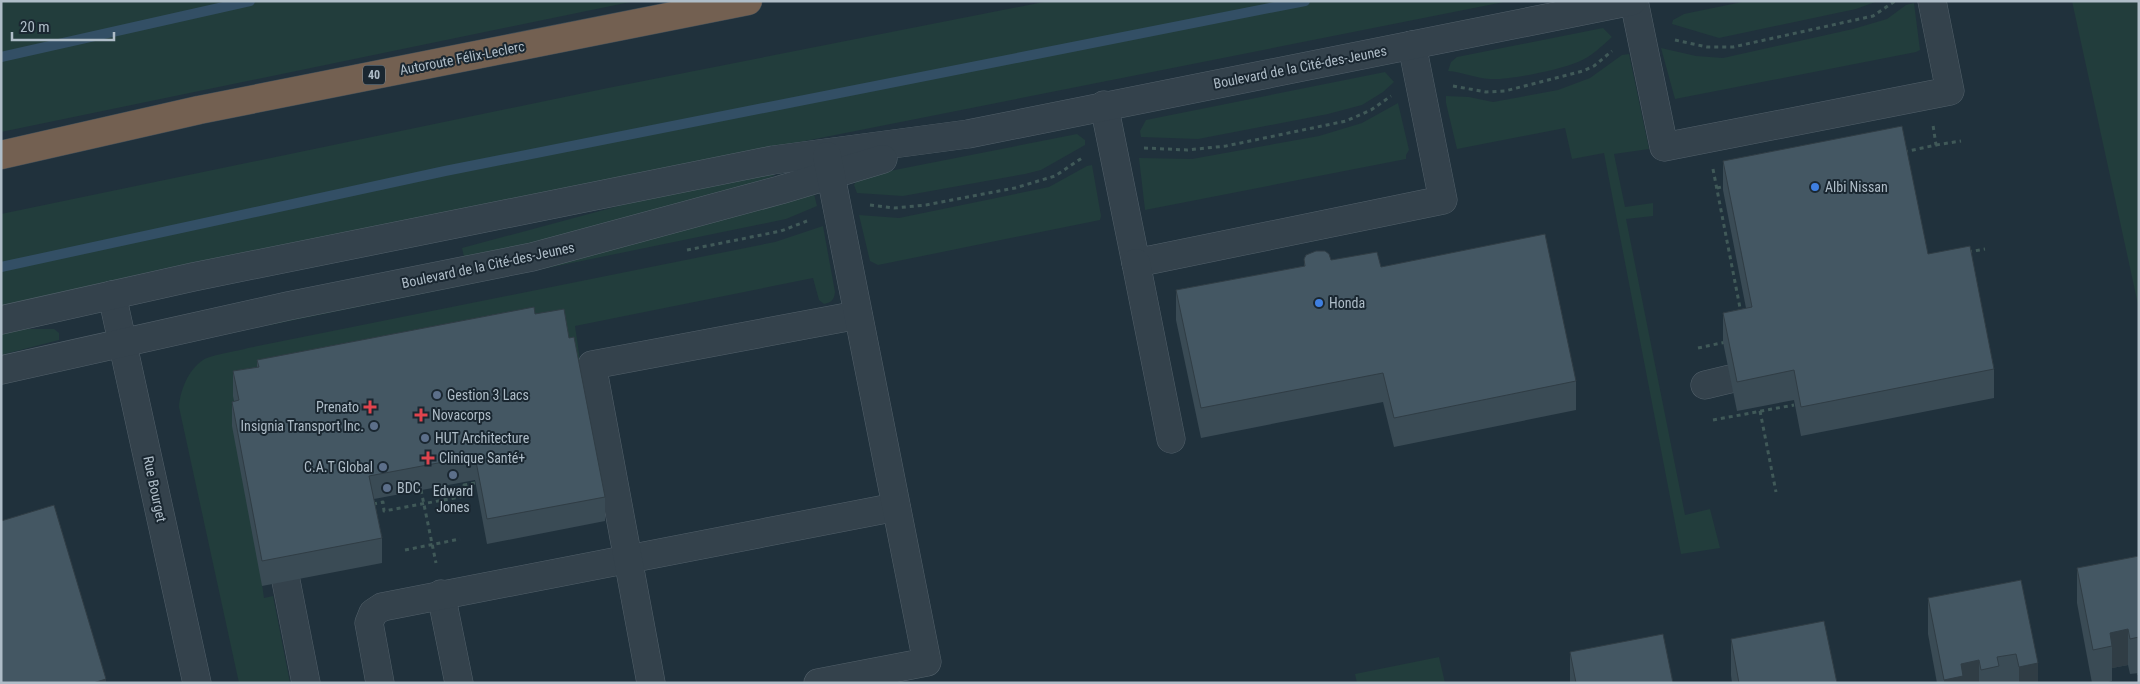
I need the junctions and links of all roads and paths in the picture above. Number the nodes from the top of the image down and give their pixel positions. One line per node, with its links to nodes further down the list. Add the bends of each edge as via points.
1 (748, 1): 17 (highway, Autoroute Félix-Leclerc / 40, via 209,108)
2 (1633, 1): 4 (street, via 1664,147 1950,91); 6 (street, Boulevard de la Cité-des-Jeunes)
3 (1895, 1): 5 (path, via 1874,16 1733,47 1707,47)
4 (1932, 1)
5 (1669, 38)
6 (1412, 45): 10 (street, Boulevard de la Cité-des-Jeunes); 27 (street, via 1443,200)
7 (1619, 45): 8 (path, via 1583,72 1505,91 1486,92)
8 (1446, 85)
9 (1398, 92): 14 (path, via 1372,110 1346,121 1211,148)
10 (1104, 105): 20 (street, Boulevard de la Cité-des-Jeunes); 27 (street)
11 (1932, 117): 13 (path)
12 (1961, 141): 13 (path)
13 (1936, 146): 15 (path)
14 (1138, 148)
15 (1906, 151): 16 (path); 19 (path)
16 (1896, 153)
17 (1, 155)
18 (1087, 155): 24 (path, via 1055,176 1015,188 911,207)
19 (1908, 161)
20 (828, 164): 28 (street, Boulevard de la Cité-des-Jeunes, via 773,160); 29 (street); 33 (street, Boulevard de la Cité-des-Jeunes, via 532,257)
21 (1712, 165): 23 (path)
22 (1736, 184): 23 (path)
23 (1717, 188): 30 (path)
24 (868, 205)
25 (1985, 248): 26 (path)
26 (1967, 252)
27 (1136, 263): 39 (street)
28 (112, 295): 31 (street, Boulevard de la Cité-des-Jeunes); 33 (street, Rue Bourget)
29 (858, 315): 45 (street); 49 (street, via 592,365)
30 (1742, 319)
31 (1, 320)
32 (1731, 341): 34 (path)
33 (123, 342): 35 (street, Boulevard de la Cité-des-Jeunes); 52 (street, Rue Bourget)
34 (1698, 348)
35 (1, 370)
36 (1794, 405): 37 (path)
37 (1760, 411): 38 (path); 42 (path)
38 (1713, 420)
39 (1171, 439)
40 (475, 483): 44 (path, via 464,485 465,496)
41 (421, 490): 44 (path)
42 (1776, 492)
43 (370, 504): 44 (path, via 383,502 384,511)
44 (424, 504): 47 (path)
45 (896, 507): 49 (street); 57 (street, via 927,662)
46 (460, 539): 47 (path)
47 (432, 544): 48 (path); 51 (path)
48 (405, 550)
49 (626, 558): 51 (street); 56 (street)
50 (286, 581): 53 (street)
51 (440, 583): 54 (street, via 374,613 369,623); 55 (street)
52 (197, 683)
53 (306, 683)
54 (380, 683)
55 (459, 683)
56 (651, 683)
57 (818, 683)

